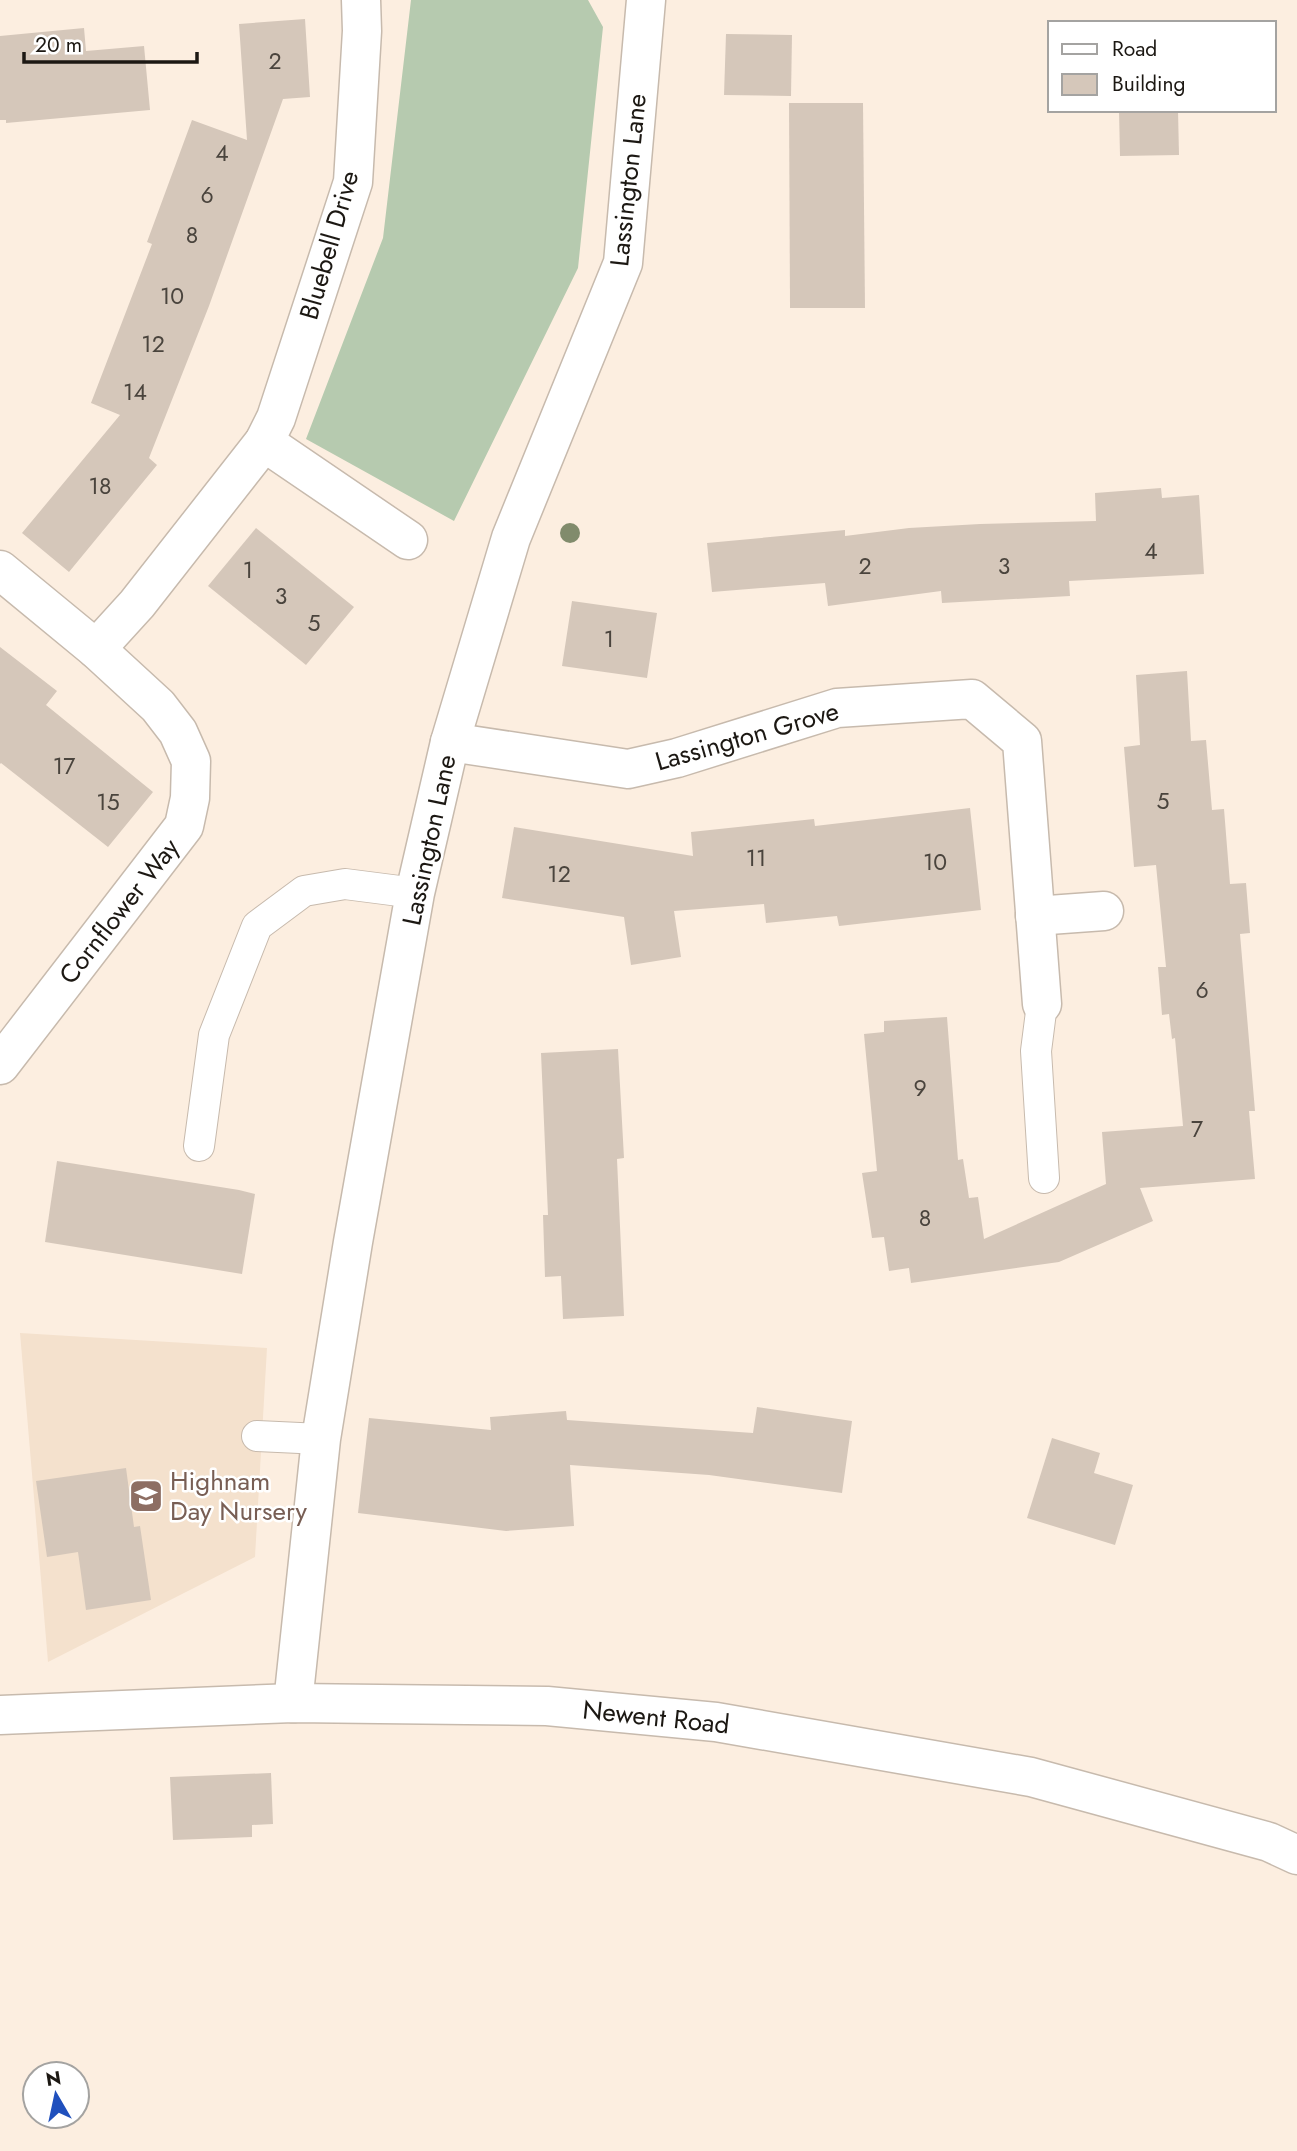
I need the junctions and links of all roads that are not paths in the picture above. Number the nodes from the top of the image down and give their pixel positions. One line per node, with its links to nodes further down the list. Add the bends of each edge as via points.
1 (361, 0): 3 (street, Bluebell Drive, via 353,182 276,418)
2 (646, 0): 7 (street, Lassington Lane, via 623,263 511,538)
3 (264, 442): 4 (street); 6 (street, Bluebell Drive)
4 (408, 540)
5 (0, 570): 6 (street, Cornflower Way)
6 (96, 649): 12 (street, Cornflower Way, via 158,706 178,732 191,761 184,825)
7 (450, 742): 8 (street, Lassington Lane); 10 (street, Lassington Grove, via 628,769 837,708 972,699 1022,741)
8 (415, 893): 13 (lane, via 345,884 304,891 257,926 214,1035); 16 (street, Lassington Lane)
9 (1104, 911): 10 (street)
10 (1035, 916): 11 (street, Lassington Grove)
11 (1041, 1004): 14 (lane, via 1036,1051)
12 (0, 1065)
13 (199, 1146)
14 (1044, 1178)
15 (257, 1436): 16 (lane)
16 (321, 1438): 17 (street, Lassington Lane)
17 (293, 1703): 18 (street, Newent Road); 19 (street, Newent Road, via 547,1706 716,1722 1031,1777 1269,1842)
18 (0, 1715)
19 (1297, 1855)

